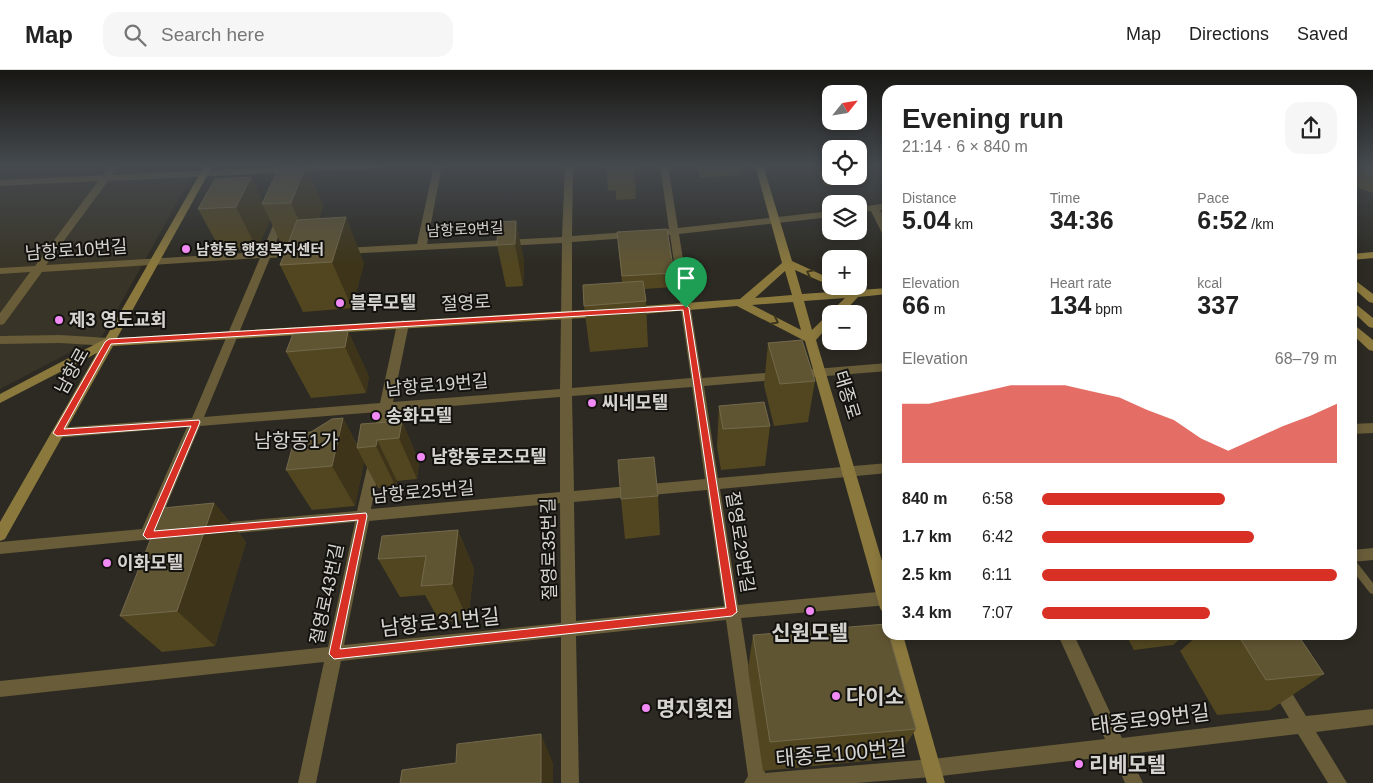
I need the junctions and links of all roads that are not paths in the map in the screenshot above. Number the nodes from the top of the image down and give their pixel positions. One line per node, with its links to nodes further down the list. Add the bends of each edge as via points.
1 (90, 198): 24 (street)
2 (190, 198): 22 (main road, 남항로)
3 (431, 198): 16 (street)
4 (568, 198): 15 (street, 절영로35번길)
5 (669, 198): 14 (street, 절영로29번길)
6 (770, 198): 12 (main road, 태종로)
7 (882, 207): 8 (street)
8 (874, 208): 9 (street); 13 (street)
9 (867, 209)
10 (284, 212): 19 (street)
11 (822, 215): 12 (street, 남항로9번길)
12 (777, 222): 14 (street, 남항로9번길); 23 (main road, 태종로)
13 (882, 223)
14 (674, 232): 15 (street, 남항로9번길); 36 (street, 절영로29번길)
15 (567, 238): 16 (street, 남항로9번길); 38 (street, 절영로35번길)
16 (421, 246): 17 (street, 남항로9번길)
17 (334, 251)
18 (314, 252): 19 (street)
19 (266, 255): 22 (street); 43 (street)
20 (1373, 255): 21 (main road)
21 (1357, 256)
22 (154, 262): 24 (street, 남항로10번길); 47 (main road, 남항로)
23 (788, 262): 26 (main road, one-way to 23); 32 (main road, 태종로); 34 (main road)
24 (37, 269): 25 (street, 남항로10번길); 39 (street)
25 (0, 271)
26 (822, 279)
27 (1357, 286): 33 (main road)
28 (882, 292): 29 (main road, 절영로)
29 (867, 293)
30 (843, 295): 32 (main road, 절영로)
31 (853, 295): 35 (main road)
32 (799, 299): 34 (main road, 절영로); 45 (main road, 태종로)
33 (1373, 300)
34 (741, 304): 36 (main road, 절영로); 45 (main road, one-way to 45)
35 (844, 305)
36 (686, 308): 38 (main road, 절영로); 51 (street, 절영로29번길)
37 (1357, 309): 41 (main road)
38 (565, 315): 40 (main road, 절영로); 52 (street, 절영로35번길)
39 (0, 320)
40 (403, 324): 43 (main road, 절영로); 54 (street, 절영로43번길)
41 (1373, 324)
42 (822, 326): 45 (main road)
43 (234, 334): 47 (main road, 절영로); 55 (street)
44 (1357, 334): 48 (main road)
45 (810, 339): 50 (main road, 태종로)
46 (0, 340): 47 (street)
47 (109, 342): 53 (main road, 절영로); 58 (main road, 남항로)
48 (1373, 347)
49 (882, 367): 50 (street, 남항로19번길)
50 (819, 372): 51 (street, 남항로19번길); 60 (main road, 태종로)
51 (697, 382): 52 (street, 남항로19번길); 61 (street, 절영로29번길)
52 (566, 393): 54 (street, 남항로19번길); 62 (street, 절영로35번길)
53 (0, 399)
54 (386, 407): 55 (street, 남항로19번길); 63 (street, 절영로43번길)
55 (196, 422): 58 (street, 남항로19번길); 67 (street)
56 (1373, 428): 57 (street)
57 (1357, 429)
58 (57, 433): 66 (main road, 남항로)
59 (882, 468): 60 (street, 남항로25번길)
60 (848, 471): 61 (street, 남항로25번길); 72 (main road, 태종로)
61 (713, 485): 62 (street, 남항로25번길); 75 (street, 절영로29번길)
62 (567, 498): 63 (street, 남항로25번길); 76 (street, 절영로35번길)
63 (363, 516): 64 (street, 남항로25번길); 79 (street, 절영로43번길)
64 (206, 530)
65 (186, 532): 67 (street)
66 (0, 535)
67 (147, 535): 68 (street)
68 (0, 548)
69 (1373, 554): 70 (street)
70 (1357, 556)
71 (1357, 569): 73 (lane)
72 (882, 584)
73 (1373, 590)
74 (882, 601): 75 (street, 남항로31번길)
75 (732, 612): 76 (street, 남항로31번길); 89 (street, 절영로29번길)
76 (568, 629): 79 (street, 남항로31번길); 87 (street, 절영로35번길)
77 (896, 640): 85 (main road)
78 (1068, 640): 84 (street)
79 (334, 654): 81 (street, 남항로31번길); 86 (street, 절영로43번길)
80 (1271, 676): 83 (street)
81 (0, 689)
82 (1373, 717): 83 (street, 태종로99번길)
83 (1302, 725): 84 (street, 태종로99번길); 91 (street)
84 (1116, 746): 85 (street, 태종로99번길); 90 (street)
85 (934, 776): 89 (street, 태종로100번길)
86 (307, 783)
87 (570, 783)
88 (753, 783): 89 (street, 태종로100번길)
89 (758, 783)
90 (1134, 783)
91 (1338, 783)

